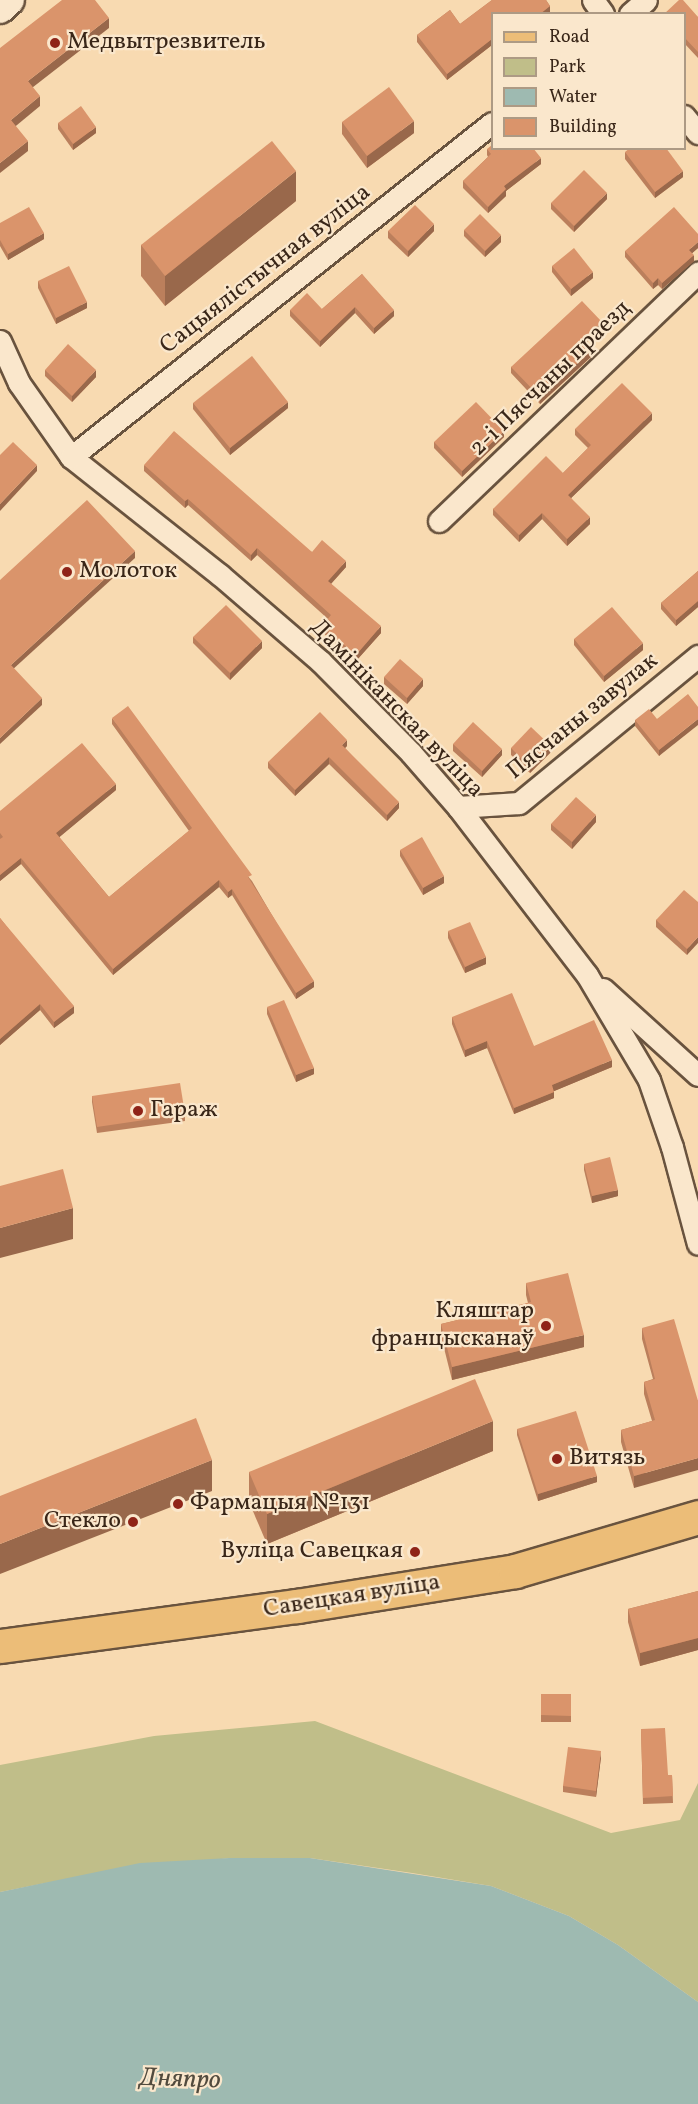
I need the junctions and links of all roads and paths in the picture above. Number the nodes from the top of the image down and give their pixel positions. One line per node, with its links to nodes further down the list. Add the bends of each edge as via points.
1 (9, 0): 3 (street)
2 (646, 0): 4 (street)
3 (0, 8)
4 (632, 12)
5 (686, 118): 7 (street)
6 (491, 124): 10 (street, Сацыялістычная вуліца)
7 (698, 133)
8 (698, 273): 11 (street, 2-і Пясчаны праезд)
9 (0, 341): 10 (street, Дамініканская вуліца, via 19,383)
10 (71, 458): 13 (street, Дамініканская вуліца, via 220,575 320,661)
11 (439, 521)
12 (696, 662): 13 (street, Пясчаны завулак, via 519,803)
13 (458, 807): 14 (street, Дамініканская вуліца)
14 (587, 975): 15 (street); 16 (street, Дамініканская вуліца, via 649,1080)
15 (698, 1075)
16 (698, 1244)
17 (698, 1517): 18 (main road, Савецкая вуліца, via 515,1571 297,1606)
18 (0, 1646)

